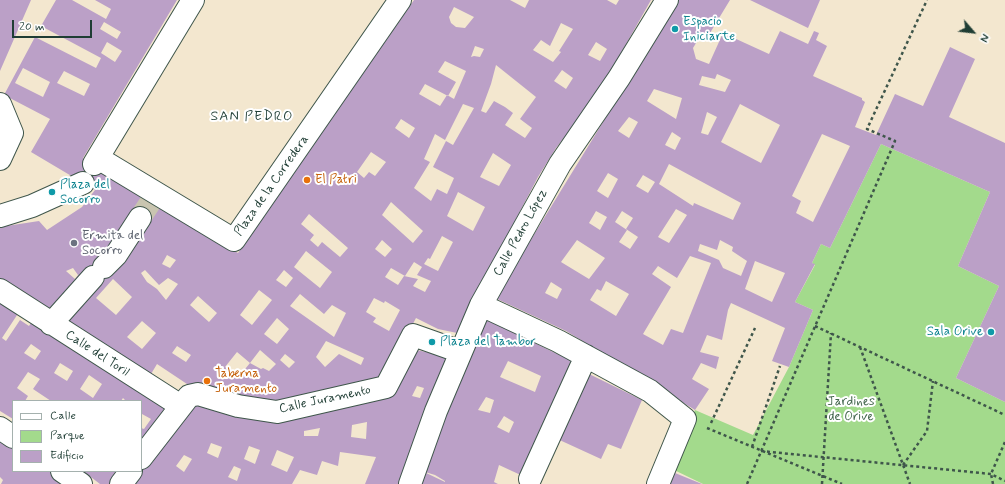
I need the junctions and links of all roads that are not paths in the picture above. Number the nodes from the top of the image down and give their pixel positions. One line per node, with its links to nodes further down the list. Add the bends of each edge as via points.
1 (193, 0): 2 (street, Plaza de la Corredera, via 96,161 234,240)
2 (400, 0)
3 (667, 0): 10 (street, Calle Pedro López, via 619,78 560,164)
4 (0, 104): 5 (street, via 12,132)
5 (0, 160)
6 (82, 183): 7 (street, via 32,206)
7 (0, 216)
8 (140, 218): 11 (street, Calle del Toril, via 116,255)
9 (0, 290): 11 (street, Calle del Toril)
10 (481, 305): 12 (street, Calle Pedro López); 13 (street)
11 (51, 324): 14 (street, Calle del Toril)
12 (461, 352): 14 (street, Calle Juramento, via 413,335 386,386 277,412 238,406 198,394 189,396); 23 (street, Calle Pedro López)
13 (586, 356): 20 (street); 24 (street, via 650,390 685,419)
14 (182, 406): 17 (street, Calle Juramento)
15 (0, 428): 16 (street)
16 (12, 436)
17 (142, 457)
18 (63, 472): 21 (street)
19 (130, 472): 22 (street)
20 (530, 479)
21 (81, 484)
22 (121, 484)
23 (410, 484)
24 (658, 484)

